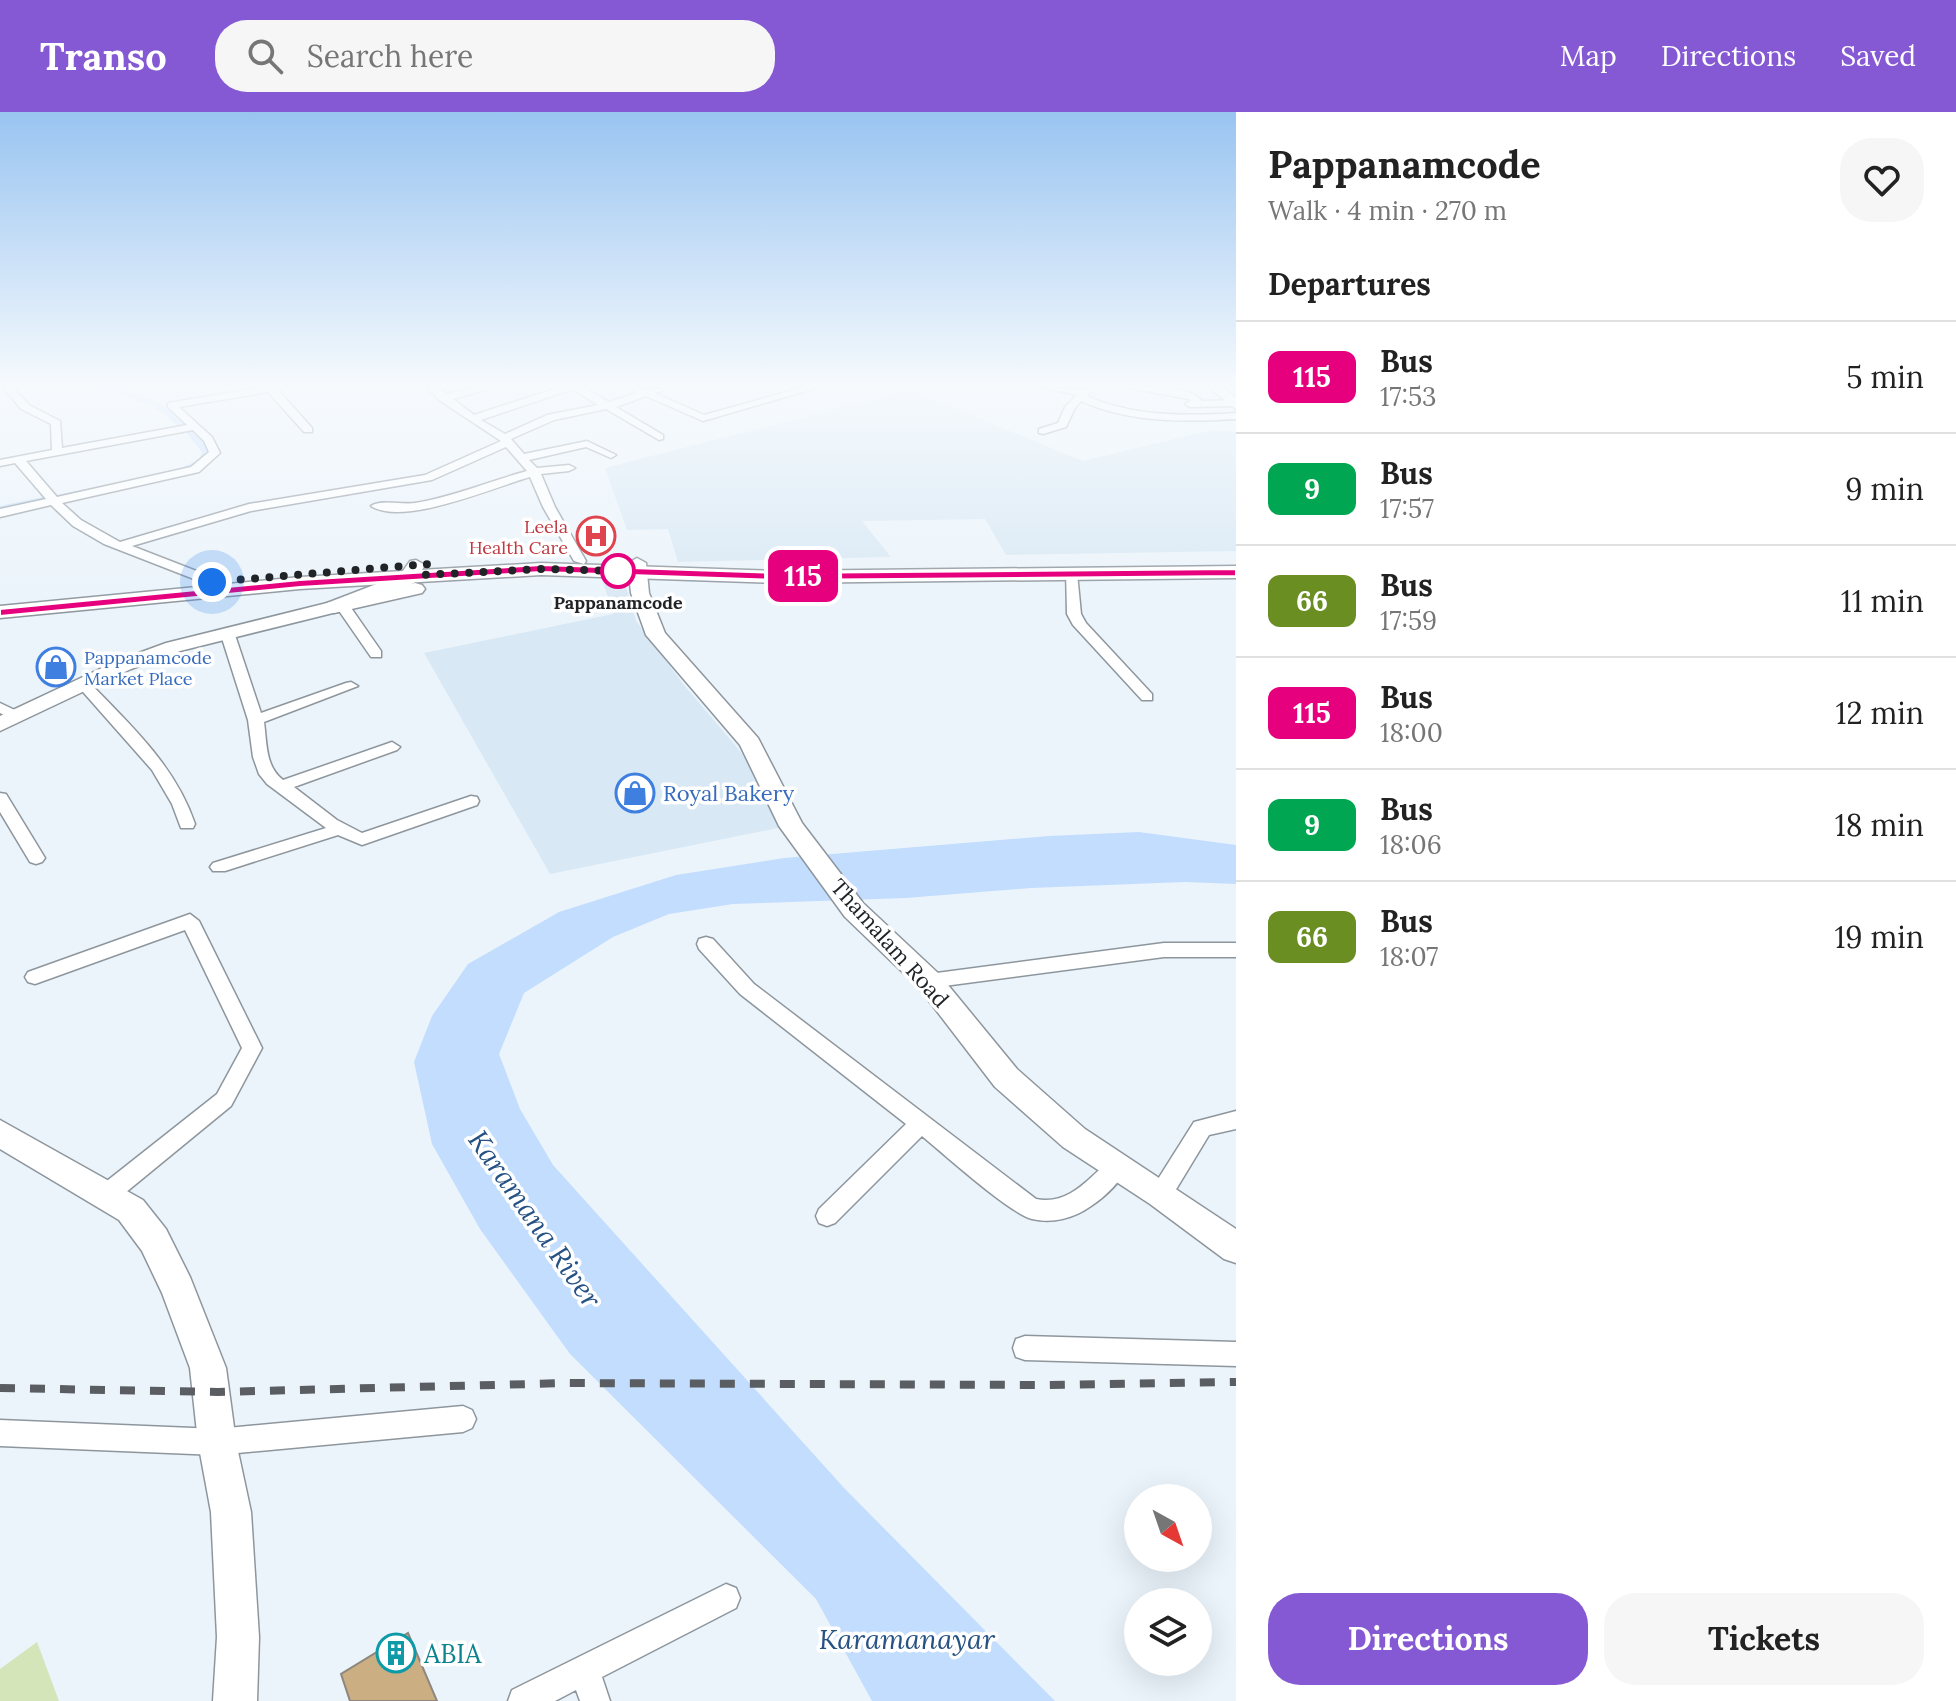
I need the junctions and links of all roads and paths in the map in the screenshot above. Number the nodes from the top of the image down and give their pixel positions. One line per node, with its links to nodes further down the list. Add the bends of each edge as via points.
1 (20, 461): 7 (street)
2 (208, 461): 7 (street, via 195,470)
3 (463, 461): 10 (street, via 428,478 249,508)
4 (525, 461): 6 (street)
5 (569, 468): 6 (street)
6 (534, 472): 8 (street, via 418,506 393,511); 11 (street)
7 (56, 500): 9 (street); 10 (street, via 76,522)
8 (377, 506)
9 (0, 513)
10 (120, 546): 17 (street)
11 (580, 561): 12 (main road); 14 (main road)
12 (637, 568): 13 (main road, via 932,564); 14 (main road); 15 (main road, via 775,577); 39 (street, Thamalam Road, via 656,635 750,743 791,826 854,910)
13 (1235, 571): 15 (main road)
14 (420, 573): 16 (main road); 17 (main road); 19 (main road)
15 (1071, 573): 25 (street, via 1074,614 1080,625)
16 (329, 581): 19 (main road, via 344,592); 20 (main road)
17 (212, 582): 18 (main road)
18 (0, 602)
19 (338, 606): 21 (street); 22 (street)
20 (0, 612)
21 (227, 632): 23 (street, via 173,647); 27 (street)
22 (376, 654)
23 (83, 684): 26 (street); 32 (street, via 151,760 183,806)
24 (351, 686): 27 (street)
25 (1147, 697)
26 (5, 716)
27 (256, 720): 29 (street, via 261,766)
28 (392, 747): 29 (street)
29 (281, 786): 33 (street)
30 (0, 798): 34 (street)
31 (471, 801): 33 (street, via 362,839)
32 (187, 824)
33 (340, 829): 35 (street)
34 (36, 858)
35 (219, 867)
36 (706, 944): 41 (street, via 747,989)
37 (1236, 950): 39 (street, via 1164,950)
38 (35, 977): 45 (street, via 190,921 252,1048 224,1100)
39 (929, 981): 43 (street, Thamalam Road, via 1006,1078 1074,1138)
40 (1236, 1120): 44 (street, via 1202,1128)
41 (921, 1123): 43 (street, via 1030,1208 1046,1213 1067,1209 1101,1187); 46 (street)
42 (0, 1133): 45 (street)
43 (1118, 1165): 44 (street, Thamalam Road)
44 (1161, 1194): 47 (street, Thamalam Road)
45 (106, 1195): 52 (street, via 131,1210 154,1240 178,1289 208,1368)
46 (827, 1216)
47 (1236, 1248)
48 (1025, 1348): 49 (street)
49 (1236, 1354)
50 (463, 1419): 52 (street)
51 (0, 1433): 52 (street)
52 (217, 1442): 55 (street, via 231,1512 238,1637)
53 (726, 1598): 54 (street)
54 (584, 1670): 56 (street); 57 (street)
55 (235, 1701)
56 (523, 1701)
57 (595, 1701)

